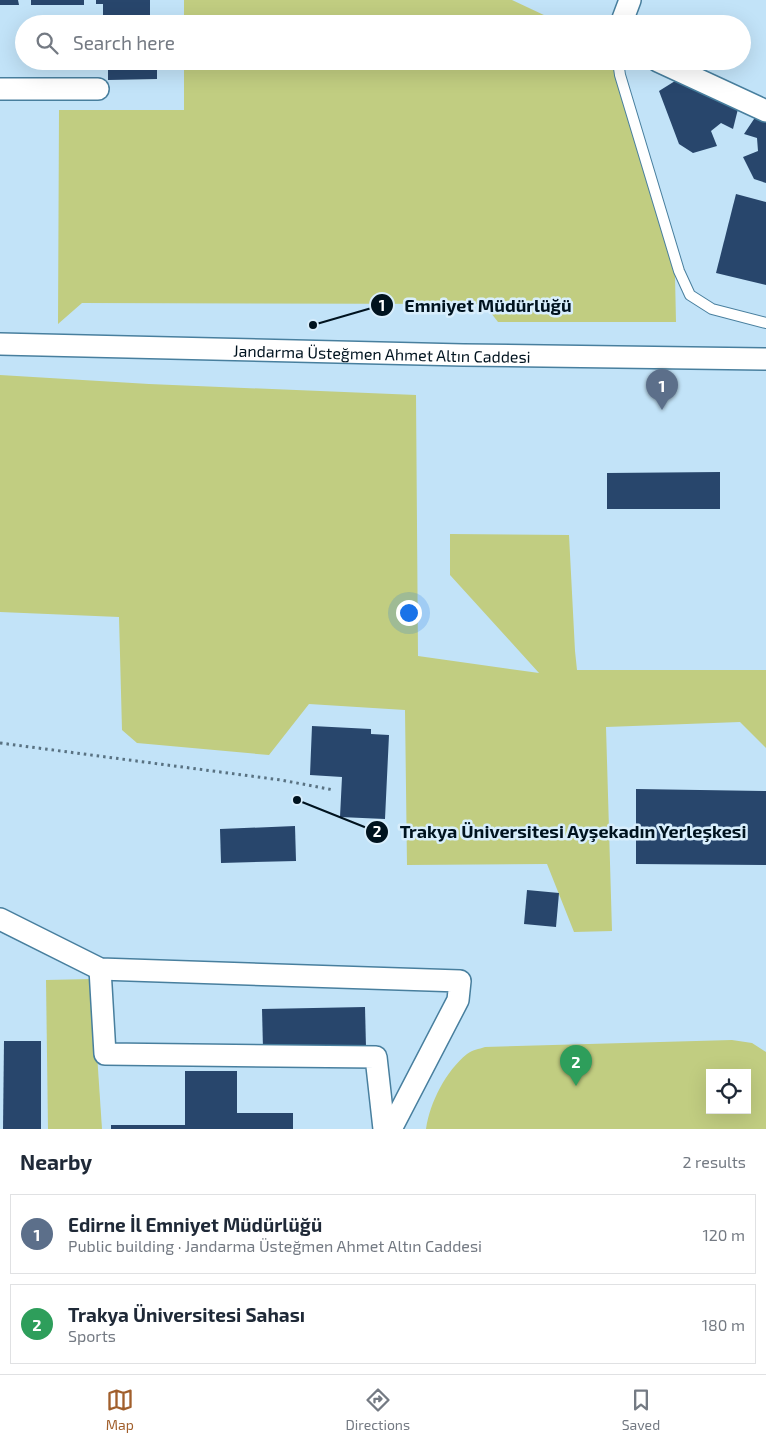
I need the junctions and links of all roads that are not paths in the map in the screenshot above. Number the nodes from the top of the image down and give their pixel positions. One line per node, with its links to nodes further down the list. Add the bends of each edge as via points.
1 (630, 0): 2 (street)
2 (624, 15)
3 (619, 70): 8 (lane, via 679,271 690,294 712,309)
4 (677, 70): 7 (street)
5 (0, 89): 6 (street)
6 (98, 89)
7 (766, 111)
8 (766, 323)
9 (0, 344): 10 (street, Jandarma Üsteğmen Ahmet Altın Caddesi, via 480,356)
10 (766, 359)
11 (0, 919): 12 (street)
12 (100, 968): 13 (street, via 105,1054 376,1057); 14 (street, via 460,981 458,1000)
13 (384, 1129)
14 (391, 1129)

